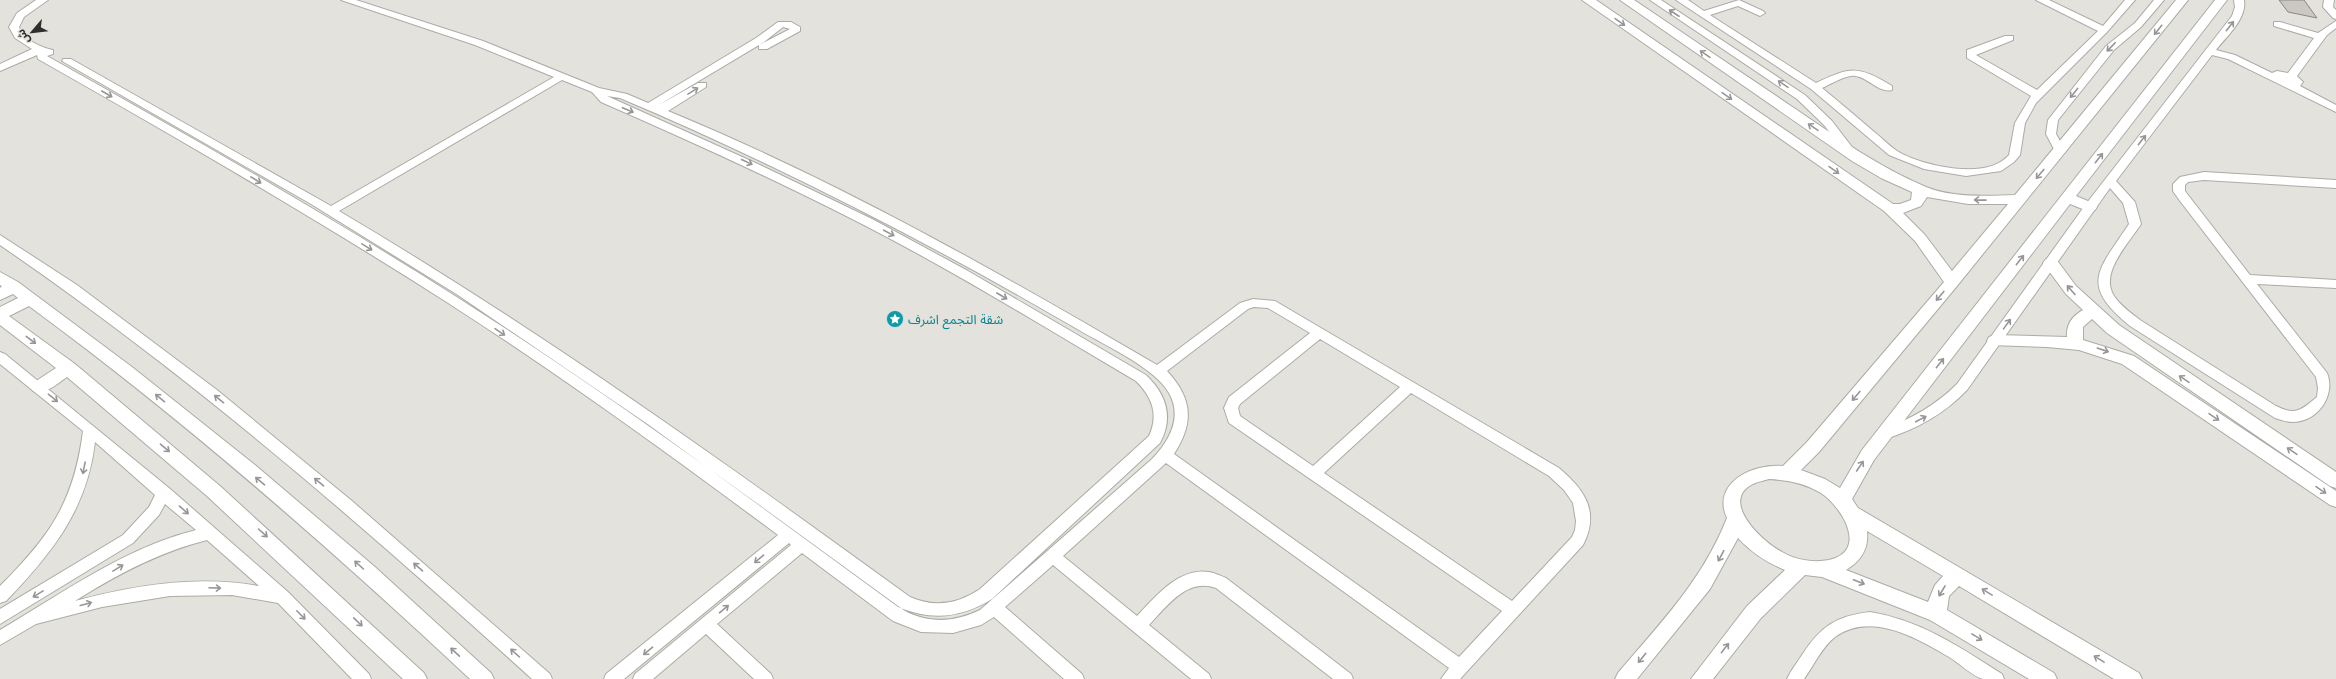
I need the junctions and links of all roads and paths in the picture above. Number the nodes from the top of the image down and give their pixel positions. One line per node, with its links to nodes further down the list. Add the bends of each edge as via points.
1 (43, 0): 24 (street, via 25,10 14,23 16,33)
2 (346, 0): 28 (street, via 440,30)
3 (1588, 0): 49 (street, one-way to 49)
4 (1626, 0): 39 (street, one-way to 4)
5 (1655, 0): 39 (street, one-way to 5, via 1828,123 1801,97)
6 (1681, 0): 15 (street)
7 (2041, 0): 19 (street)
8 (2130, 0): 19 (street)
9 (2159, 0): 40 (street, one-way to 40, via 2138,24 2110,48 2053,120 2051,134)
10 (2182, 0): 40 (street, one-way to 40)
11 (2221, 0): 46 (street, one-way to 11)
12 (2239, 0): 23 (street, one-way to 12, via 2240,12)
13 (2329, 0): 16 (street, via 2328,7)
14 (1760, 13): 15 (street, via 1739,3)
15 (1702, 14): 31 (street)
16 (2336, 16)
17 (2276, 24): 20 (street)
18 (2336, 24): 20 (street)
19 (2104, 30): 34 (street)
20 (2322, 35): 21 (street); 30 (street)
21 (2336, 37)
22 (2009, 38): 34 (street, via 1971,52 1971,56)
23 (2218, 42): 25 (street); 29 (street)
24 (38, 49): 26 (street); 27 (street); 41 (street, via 54,54); 42 (street, one-way to 42, via 44,58)
25 (2210, 52): 29 (street, via 2231,57); 43 (street, one-way to 25)
26 (0, 60)
27 (0, 68)
28 (562, 76): 33 (street); 50 (street)
29 (2276, 77): 30 (street)
30 (2290, 81): 36 (street)
31 (1815, 86): 32 (street, via 1857,71 1865,73); 34 (street, via 1893,153 1928,168 1966,173 1997,169 2010,160 2014,155 2020,124)
32 (1888, 88)
33 (596, 90): 35 (street, via 617,93); 38 (street, one-way to 38, via 605,100)
34 (2037, 95)
35 (655, 109): 35 (street, one-way to 35, via 767,44 797,29 791,25 781,24); 37 (street)
36 (2336, 109)
37 (712, 133): 38 (street); 51 (street)
38 (701, 141): 52 (street, one-way to 52)
39 (1849, 151): 45 (street, via 1883,174)
40 (2060, 151): 47 (street, one-way to 47)
41 (241, 157): 42 (street); 50 (street)
42 (229, 163): 54 (street, one-way to 54)
43 (2110, 181): 48 (street); 56 (street, via 2129,202 2135,224 2103,275 2102,282 2108,298 2130,319 2271,410 2288,417 2302,417 2323,399 2325,388 2322,376)
44 (2336, 184): 56 (street, via 2204,176 2184,179 2179,184 2182,194)
45 (1919, 189): 47 (street, one-way to 45, via 1970,200); 49 (street, via 1920,197 1916,203 1902,209)
46 (2068, 198): 48 (street); 76 (street, one-way to 46)
47 (2019, 199): 57 (street)
48 (2090, 207): 55 (street)
49 (1888, 208): 57 (street, via 1920,238)
50 (330, 211): 54 (street)
51 (873, 211): 52 (street); 66 (street, via 971,262)
52 (862, 219): 69 (street, one-way to 69, via 966,275)
53 (0, 239): 110 (street, one-way to 53, via 341,500 192,378 75,289)
54 (391, 254): 61 (street); 64 (street)
55 (2051, 263): 62 (street, one-way to 55); 67 (street, one-way to 55)
56 (2247, 279): 58 (street)
57 (1952, 282): 78 (street, one-way to 78, via 1814,447)
58 (2336, 284)
59 (4, 286): 60 (street)
60 (30, 299): 63 (street, via 13,306); 109 (street, one-way to 60, via 408,608 281,497 148,389)
61 (490, 310): 64 (street); 87 (street, via 649,418)
62 (2092, 312): 68 (street, via 2081,317 2075,326); 80 (street, one-way to 62, via 2128,341)
63 (0, 316): 71 (street, one-way to 71)
64 (478, 318): 86 (street, one-way to 86, via 631,421)
65 (1320, 332): 72 (street, via 1280,307 1253,303 1237,310); 74 (street); 79 (street, via 1234,401 1231,408 1237,422)
66 (1099, 336): 69 (street); 72 (street)
67 (1995, 341): 68 (street); 76 (street, one-way to 67, via 1912,424 1946,404 1962,387)
68 (2076, 342): 82 (street, one-way to 82, via 2115,354 2140,367)
69 (1088, 346): 87 (street, via 1141,378 1154,391 1161,406 1159,431 1149,447 986,594 967,605 951,610 934,611 913,606)
70 (0, 357): 73 (street)
71 (69, 368): 73 (street); 108 (street, one-way to 108, via 237,510)
72 (1158, 371): 77 (street, via 1170,382 1178,396 1182,416 1178,436)
73 (38, 386): 75 (street, one-way to 75)
74 (1410, 386): 79 (street); 95 (street, via 1554,472 1569,485 1580,500 1585,521 1578,541)
75 (90, 429): 81 (street); 92 (street, one-way to 92, via 84,468 70,508 42,551)
76 (1885, 434): 83 (street, one-way to 76, via 1858,469)
77 (1166, 456): 88 (street); 104 (street)
78 (1787, 473): 83 (street, via 1817,482); 84 (street, via 1760,474 1740,485 1732,504)
79 (1313, 474): 95 (street)
80 (2336, 481)
81 (164, 492): 85 (street, one-way to 85); 97 (street, one-way to 97, via 154,511 128,539)
82 (2336, 500)
83 (1847, 507): 90 (street, via 1856,521 1860,538 1854,553 1842,564); 91 (street)
84 (1736, 519): 89 (street, via 1745,535 1760,549 1780,561); 116 (street, one-way to 116, via 1726,547 1711,573)
85 (210, 533): 93 (street); 98 (street, one-way to 85, via 146,552 184,538)
86 (789, 534): 87 (street); 101 (street, one-way to 101)
87 (809, 543): 94 (street, via 899,616 918,626 952,628 975,620); 99 (street, one-way to 87)
88 (1053, 556): 94 (street); 100 (street)
89 (1801, 567): 90 (street); 117 (street, one-way to 89, via 1754,612)
90 (1823, 568): 96 (street, one-way to 96)
91 (1960, 576): 96 (street, one-way to 96, via 1952,579 1941,590); 121 (street, one-way to 91)
92 (0, 596)
93 (282, 597): 98 (street, one-way to 93, via 116,597 168,589 217,588); 107 (street, one-way to 107)
94 (995, 608): 113 (street)
95 (1513, 610): 104 (street)
96 (1937, 614): 120 (street, one-way to 120)
97 (0, 617)
98 (35, 618): 102 (street)
99 (706, 624): 103 (street); 112 (street)
100 (1138, 626): 105 (street, via 1181,584 1193,578 1208,578 1221,584); 114 (street)
101 (666, 636): 103 (street); 106 (street, one-way to 106)
102 (0, 638)
103 (679, 647): 111 (street)
104 (1460, 667): 115 (street)
105 (1334, 676)
106 (615, 678)
107 (363, 679)
108 (416, 679)
109 (484, 679)
110 (544, 679)
111 (641, 679)
112 (765, 679)
113 (1076, 679)
114 (1203, 679)
115 (1449, 679)
116 (1625, 679)
117 (1701, 679)
118 (1795, 679): 119 (street, via 1830,632 1847,623 1869,620 1919,632)
119 (1996, 679)
120 (2047, 679)
121 (2132, 679)

